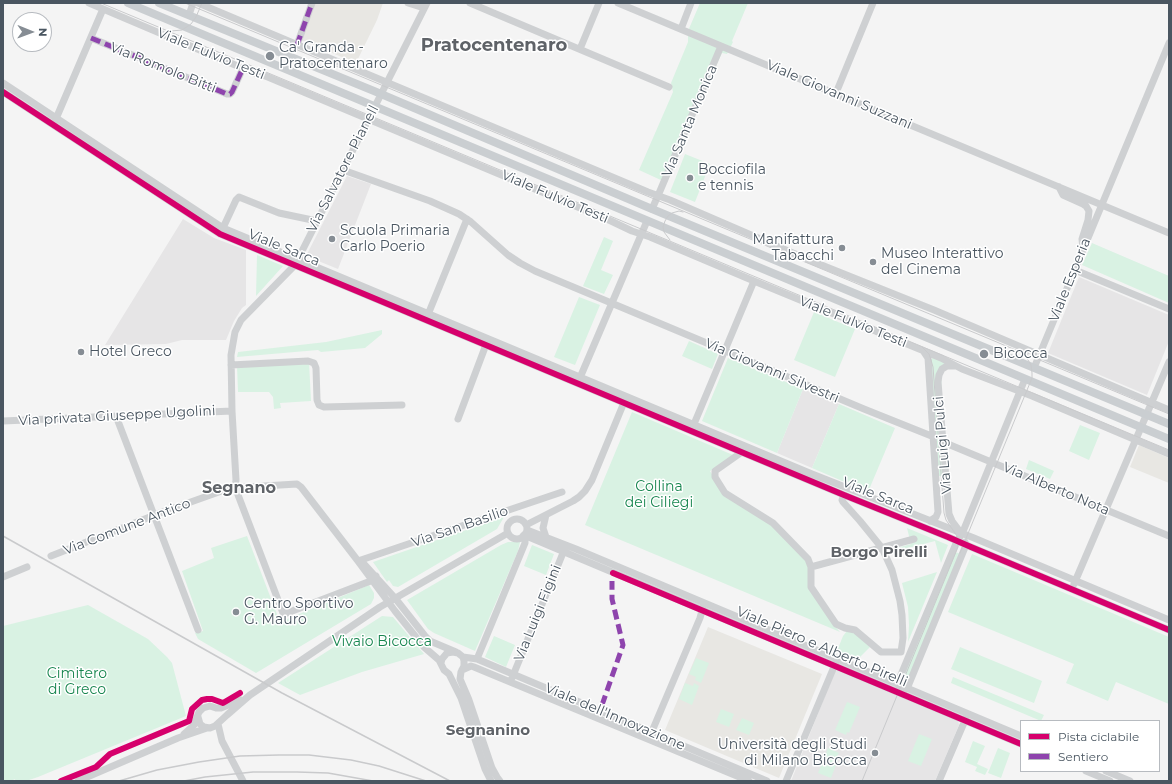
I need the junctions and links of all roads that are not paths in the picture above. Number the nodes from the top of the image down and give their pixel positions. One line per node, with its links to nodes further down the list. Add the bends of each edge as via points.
1 (89, 3): 15 (street, Viale Fulvio Testi)
2 (128, 3): 17 (main road, Viale Fulvio Testi)
3 (159, 3): 16 (main road, Viale Fulvio Testi)
4 (193, 3): 16 (street)
5 (198, 3): 13 (street)
6 (312, 3): 21 (street)
7 (408, 3): 14 (street)
8 (470, 3): 23 (street)
9 (599, 3): 23 (street)
10 (618, 3): 18 (street, Viale Giovanni Suzzani)
11 (692, 3): 18 (street)
12 (874, 3): 29 (street)
13 (210, 6): 21 (street)
14 (426, 6): 25 (street, Via Salvatore Pianell)
15 (103, 9): 19 (street); 24 (street, Viale Fulvio Testi)
16 (189, 15): 17 (main road); 30 (main road, Viale Fulvio Testi)
17 (184, 26): 31 (main road, Viale Fulvio Testi)
18 (681, 29): 22 (street, Viale Giovanni Suzzani)
19 (91, 38): 24 (street, Via Romolo Bitti, via 227,94 232,92); 32 (street)
20 (1169, 43): 38 (street, Viale Esperia)
21 (297, 45): 25 (street)
22 (721, 46): 29 (street, Viale Giovanni Suzzani); 37 (street, Via Santa Monica)
23 (580, 49): 27 (street)
24 (243, 68): 33 (street, Viale Fulvio Testi)
25 (387, 82): 30 (street, Via Salvatore Pianell); 37 (street)
26 (3, 83): 32 (street, Viale Sarca)
27 (669, 87)
28 (3, 92): 34 (street, Viale Sarca)
29 (836, 93): 36 (street, Viale Giovanni Suzzani)
30 (381, 94): 31 (street, Via Salvatore Pianell); 39 (main road, Viale Fulvio Testi)
31 (374, 107): 33 (street, Via Salvatore Pianell); 42 (main road, Viale Fulvio Testi)
32 (57, 118): 34 (street); 43 (street, Viale Sarca)
33 (368, 119): 35 (street, Via Salvatore Pianell); 45 (street, Viale Fulvio Testi)
34 (54, 125): 43 (street, Viale Sarca)
35 (343, 170): 40 (street, Via Giovanni Silvestri, via 430,201); 41 (street, Via Salvatore Pianell)
36 (1059, 187): 38 (street, Viale Giovanni Suzzani); 46 (street, Viale Giovanni Suzzani, via 1063,195 1083,204 1089,211 1082,239)
37 (657, 196): 39 (street, Via Santa Monica); 56 (street)
38 (1101, 205): 44 (street, Viale Giovanni Suzzani); 46 (street, Viale Esperia)
39 (652, 209): 42 (main road); 60 (main road, Viale Fulvio Testi)
40 (467, 219): 50 (street, Via Giovanni Silvestri, via 520,263); 52 (street)
41 (317, 221): 43 (street, via 279,213 239,197); 47 (street, Via Salvatore Pianell)
42 (646, 221): 45 (street); 62 (main road, Viale Fulvio Testi)
43 (221, 231): 47 (street, Viale Sarca)
44 (1169, 233)
45 (641, 234): 49 (street, Viale Fulvio Testi); 50 (street)
46 (1083, 250): 48 (street, Viale Esperia)
47 (296, 262): 52 (street, Viale Sarca); 58 (street, Via Salvatore Pianell, via 241,320 235,332)
48 (1075, 270): 51 (street); 56 (street, Viale Esperia)
49 (754, 282): 54 (street); 55 (street, Viale Fulvio Testi)
50 (612, 303): 54 (street, Via Giovanni Silvestri); 61 (street)
51 (1169, 309)
52 (427, 317): 53 (street, Viale Sarca)
53 (487, 342): 61 (street, Viale Sarca); 63 (street, Viale Sarca); 72 (street)
54 (725, 351): 74 (street); 77 (street, Via Giovanni Silvestri)
55 (924, 352): 59 (street, Viale Fulvio Testi); 77 (street, Via Luigi Pulci, via 928,358)
56 (1040, 355): 60 (street); 66 (street)
57 (1169, 362): 66 (street)
58 (231, 365): 67 (street, via 308,361 314,363 316,368 319,405); 69 (street, Via Salvatore Pianell)
59 (956, 366): 64 (street, Viale Fulvio Testi); 80 (street, Via Luigi Pulci, via 944,368 938,377)
60 (1034, 368): 62 (main road); 70 (main road, Viale Fulvio Testi)
61 (581, 377): 63 (street); 65 (street, Viale Sarca)
62 (1026, 378): 64 (street); 76 (main road, Viale Fulvio Testi)
63 (578, 384): 65 (street, Viale Sarca)
64 (1020, 392): 79 (street, Viale Fulvio Testi); 83 (street)
65 (626, 400): 74 (street, Viale Sarca); 81 (street, Viale Sarca); 89 (street, via 585,491 576,499)
66 (1152, 403): 68 (street); 70 (street)
67 (402, 405)
68 (1169, 410)
69 (232, 411): 71 (street, Via privata Giuseppe Ugolini); 84 (street, Via Salvatore Pianell)
70 (1147, 415): 75 (main road, Viale Fulvio Testi); 76 (street)
71 (116, 416): 73 (street, Via privata Giuseppe Ugolini); 88 (street)
72 (458, 419)
73 (3, 421)
74 (694, 424): 90 (street, Viale Sarca)
75 (1169, 424)
76 (1141, 427): 78 (main road, Viale Fulvio Testi); 79 (street)
77 (934, 437): 90 (street, Via Luigi Pulci, via 938,513 936,518)
78 (1169, 439)
79 (1135, 440): 82 (street, Viale Fulvio Testi); 87 (street)
80 (943, 442): 83 (street, Via Alberto Nota); 93 (street, Via Luigi Pulci, via 949,514)
81 (742, 452): 86 (street, Viale Sarca); 103 (street, via 716,470 715,477 726,494 778,528 808,559)
82 (1169, 454)
83 (991, 462): 87 (street, Via Alberto Nota); 93 (street)
84 (235, 487): 88 (street, Via Comune Antico); 102 (street, Via Comune Antico, via 297,484); 106 (street, via 283,613)
85 (562, 492): 102 (street, Via San Basilio)
86 (844, 495): 97 (street, Viale Sarca); 100 (street, via 843,502)
87 (1106, 510): 94 (street, Via Alberto Nota); 107 (street)
88 (154, 515): 101 (street, Via Comune Antico); 113 (street)
89 (546, 515): 91 (street, via 533,520); 95 (street, via 543,528)
90 (930, 521): 93 (street, Viale Sarca)
91 (525, 532): 92 (street, Viale Piero e Alberto Pirelli, via 520,538 515,539); 92 (street, Viale Piero e Alberto Pirelli, via 521,520 516,519 508,525); 95 (street, Viale Piero e Alberto Pirelli); 99 (street, Viale Piero e Alberto Pirelli); 120 (street, via 525,543)
92 (508, 533): 109 (street)
93 (962, 534): 97 (street); 98 (street, Via Luigi Pulci); 107 (street, Viale Sarca)
94 (1169, 536)
95 (546, 537): 99 (street, Viale Piero e Alberto Pirelli)
96 (914, 539): 100 (street)
97 (957, 541): 98 (street, Viale Sarca); 126 (street)
98 (966, 545): 108 (street, Viale Sarca); 127 (street)
99 (565, 548): 111 (street, Viale Piero e Alberto Pirelli, via 616,565); 111 (street, Viale Piero e Alberto Pirelli, via 613,573); 125 (street, Via Luigi Figini)
100 (882, 548): 103 (street); 103 (street, via 892,570 900,601 904,628 901,652 881,652 855,630 836,624 811,587)
101 (51, 556)
102 (358, 561): 106 (street)
103 (811, 567)
104 (27, 568): 105 (street)
105 (3, 577)
106 (374, 578): 109 (street); 110 (street)
107 (1076, 581): 108 (street); 112 (street, Viale Sarca)
108 (1072, 589): 114 (street, Viale Sarca)
109 (395, 598): 110 (street); 115 (street)
110 (388, 602): 116 (street); 129 (street)
111 (703, 606): 119 (street, Viale Piero e Alberto Pirelli); 122 (street, Viale Piero e Alberto Pirelli); 136 (street)
112 (1169, 620)
113 (198, 630)
114 (1169, 630)
115 (430, 641): 116 (street); 117 (street)
116 (424, 647): 121 (street)
117 (456, 652): 118 (street); 121 (street, via 446,654)
118 (463, 657): 120 (street, Viale dell'Innovazione); 123 (street)
119 (838, 658): 122 (street); 126 (street, Viale Piero e Alberto Pirelli)
120 (477, 660): 125 (street, Viale dell'Innovazione)
121 (441, 663): 124 (street)
122 (835, 666): 128 (street, Viale Piero e Alberto Pirelli); 149 (street)
123 (462, 671): 124 (street); 125 (street, Viale dell'Innovazione, via 471,666); 146 (street, via 460,680 492,768)
124 (449, 674): 145 (street, via 461,698)
125 (512, 678): 136 (street, Viale dell'Innovazione)
126 (898, 683): 127 (street, Viale Piero e Alberto Pirelli); 128 (street)
127 (908, 687): 128 (street); 132 (street, Viale Piero e Alberto Pirelli)
128 (901, 692): 132 (street, Viale Piero e Alberto Pirelli)
129 (248, 696): 130 (street, via 223,708); 133 (street)
130 (216, 708): 131 (street, via 203,708); 133 (street, via 220,715)
131 (198, 717): 134 (street, via 201,725); 138 (street, via 192,727)
132 (967, 717): 137 (street, Viale Piero e Alberto Pirelli); 139 (street, Viale Piero e Alberto Pirelli); 150 (street)
133 (218, 723): 134 (street, via 213,728); 135 (street)
134 (208, 728): 135 (street); 138 (street)
135 (218, 734): 144 (street)
136 (650, 736): 147 (street, Viale dell'Innovazione); 148 (street, Viale dell'Innovazione)
137 (1020, 736)
138 (178, 738): 143 (street)
139 (1020, 744)
140 (1088, 772): 151 (street)
141 (1108, 772): 142 (street)
142 (1127, 780)
143 (78, 781)
144 (243, 781)
145 (491, 781)
146 (500, 781)
147 (749, 781)
148 (767, 781)
149 (786, 781)
150 (939, 781)
151 (1110, 781)

